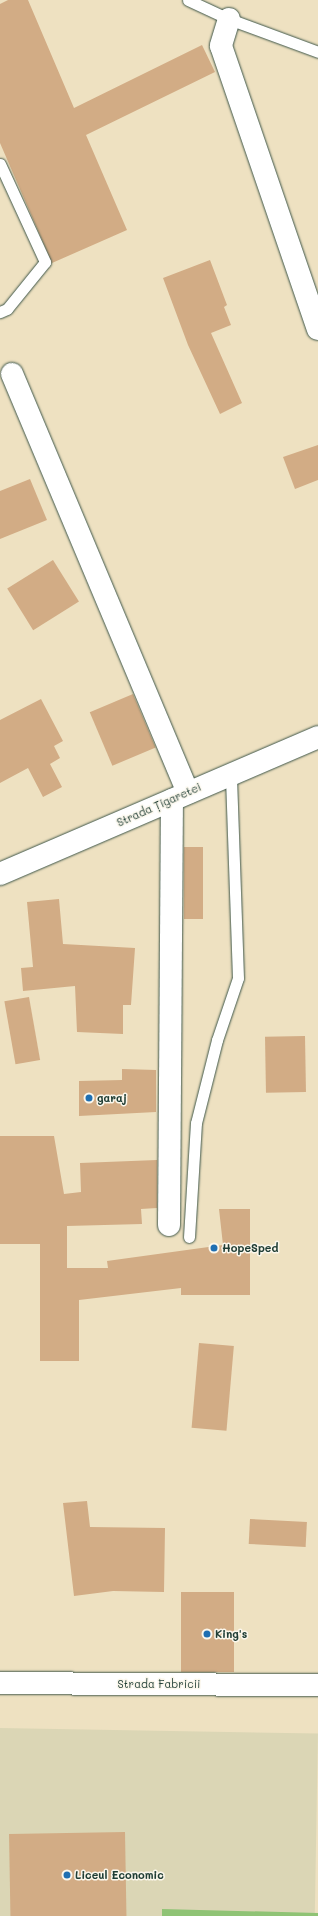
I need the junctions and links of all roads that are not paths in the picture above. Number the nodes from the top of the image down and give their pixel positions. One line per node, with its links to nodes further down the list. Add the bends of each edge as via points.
1 (188, 0): 2 (lane)
2 (229, 19): 3 (lane); 6 (street, via 221,46)
3 (318, 52)
4 (0, 164): 5 (lane, via 45,262 7,309)
5 (0, 312)
6 (318, 329)
7 (12, 374): 10 (street)
8 (318, 737): 9 (street, Strada Țigaretei)
9 (231, 774): 10 (street, Strada Țigaretei); 13 (lane, via 238,978 217,1040 196,1123)
10 (180, 796): 11 (street, Strada Țigaretei); 12 (street)
11 (0, 874)
12 (169, 1225)
13 (189, 1237)
14 (0, 1683): 15 (street, Strada Fabricii)
15 (318, 1685)

